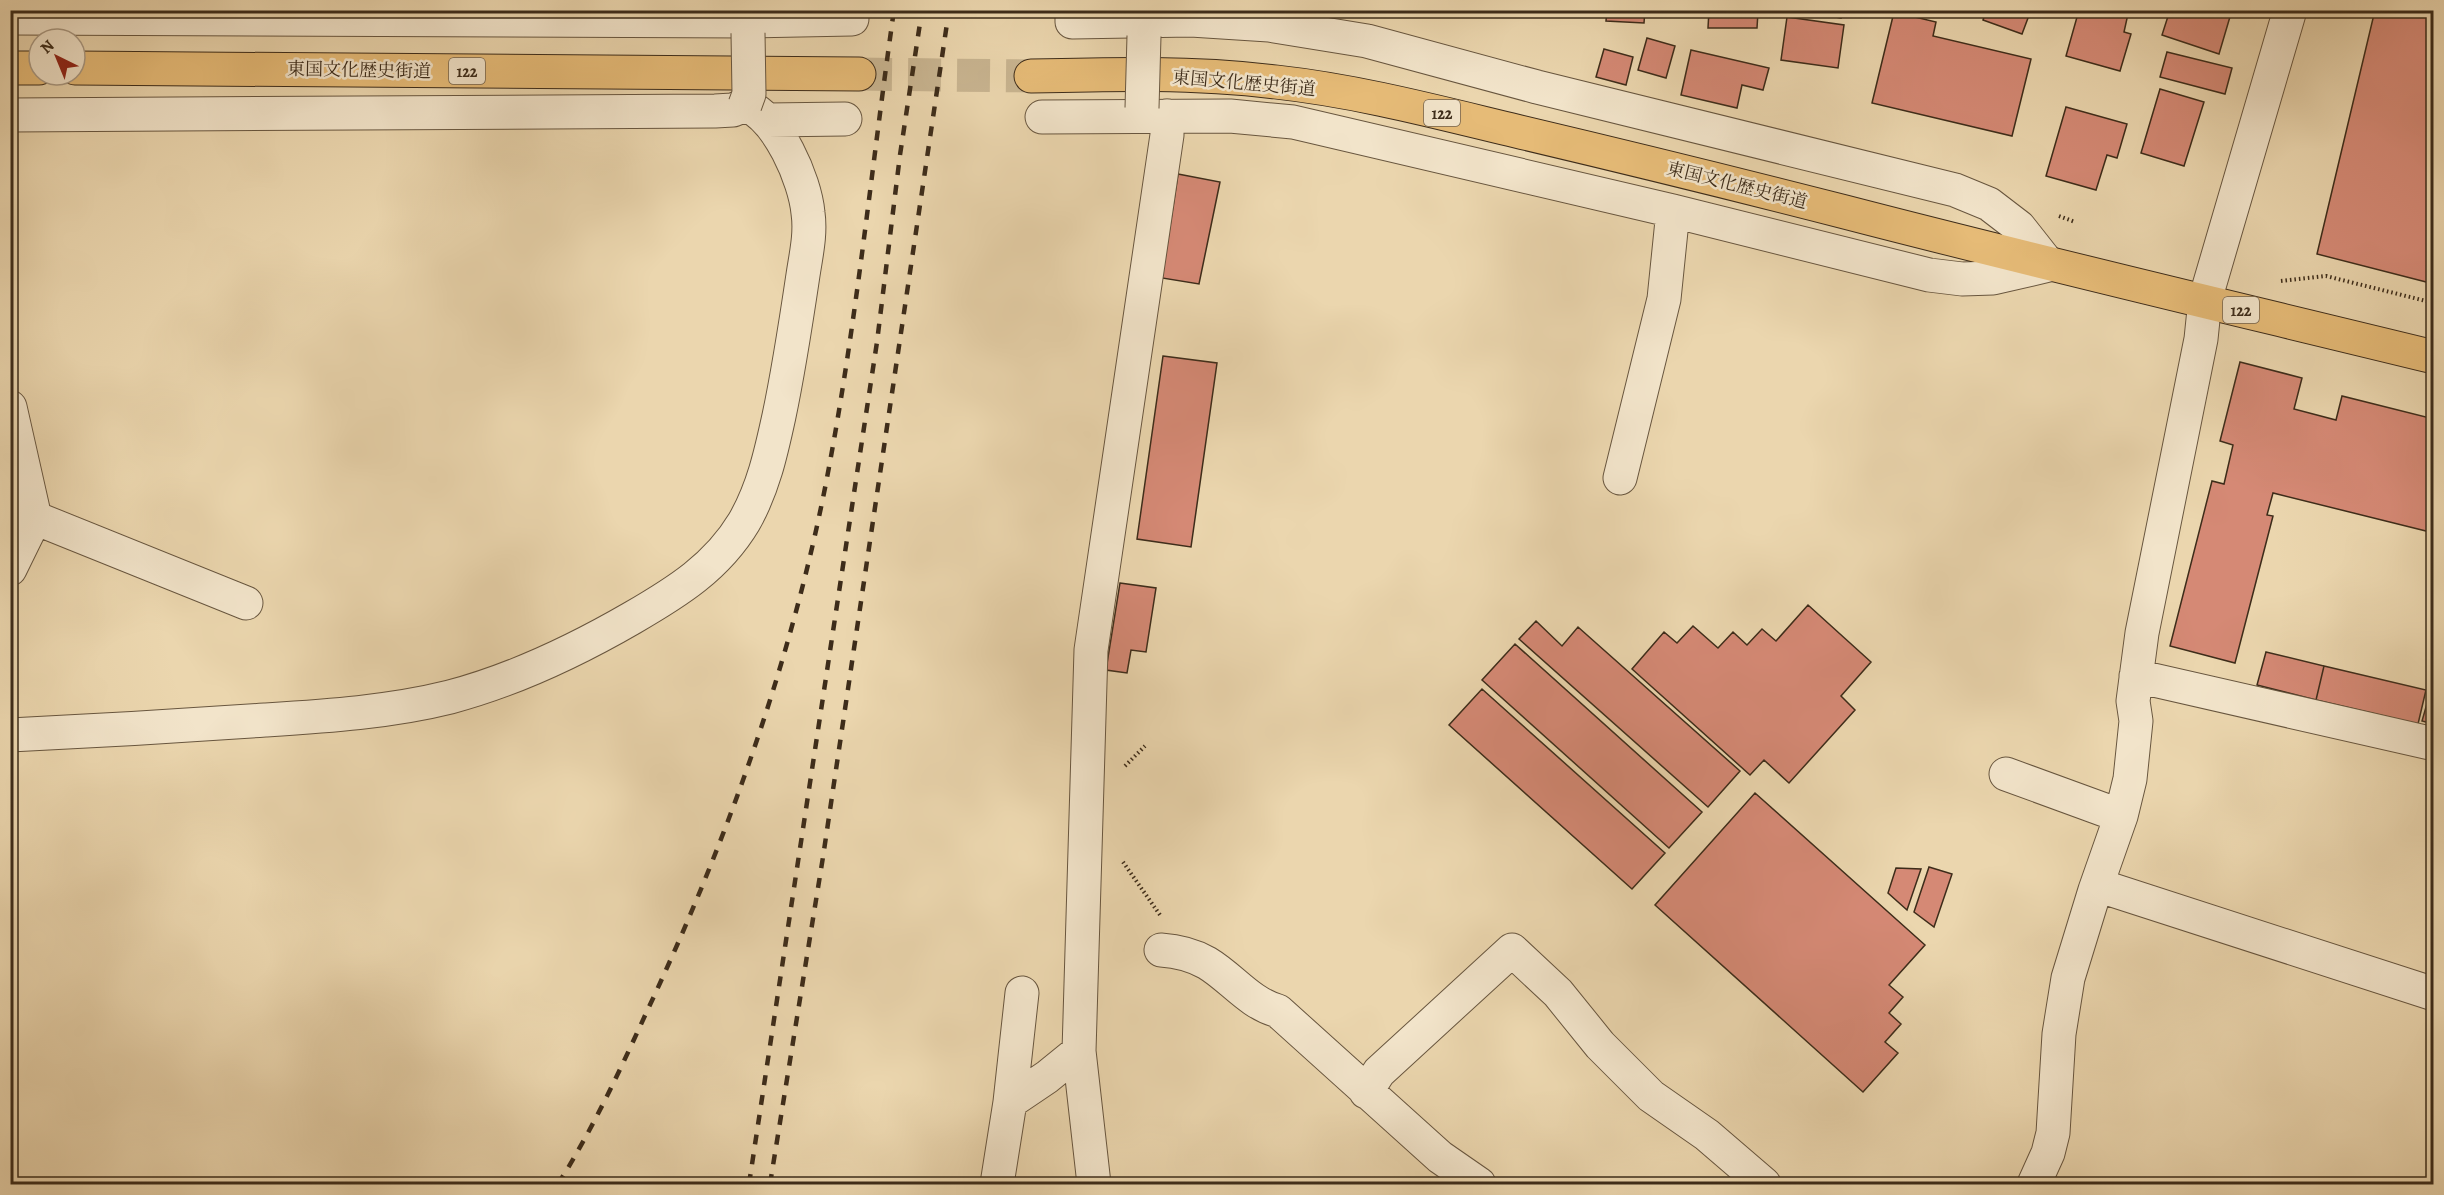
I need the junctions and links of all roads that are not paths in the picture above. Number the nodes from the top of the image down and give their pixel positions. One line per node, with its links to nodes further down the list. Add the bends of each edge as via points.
1 (1072, 10): 8 (street, via 1072,21)
2 (2290, 10): 21 (street)
3 (67, 15): 4 (street); 5 (street)
4 (472, 15): 7 (street)
5 (10, 18)
6 (852, 19): 7 (street)
7 (748, 27): 14 (street, bridge, via 749,94)
8 (1144, 29): 15 (street, bridge); 20 (street, via 1191,20 1269,25 1367,41 1955,190 1989,204 2019,228)
9 (10, 68): 10 (highway)
10 (27, 68)
11 (87, 68): 12 (highway, 東国文化歴史街道 / 122)
12 (859, 74)
13 (1031, 76): 20 (highway, 東国文化歴史街道 / 122, via 1213,77 1277,82 1378,98)
14 (756, 112): 16 (street); 18 (street); 29 (street, via 790,156 805,192 809,238 791,358 769,463 756,498 729,543 698,577 618,626 550,661 450,696 337,715)
15 (1151, 113): 17 (street, via 1115,118); 19 (street, via 1293,122); 37 (street, via 1165,147 1091,650)
16 (10, 115)
17 (1042, 117)
18 (845, 119)
19 (1673, 212): 20 (street, via 1929,275 1993,278); 24 (street, via 1664,299)
20 (2049, 265): 21 (highway, 東国文化歴史街道 / 122)
21 (2205, 300): 22 (highway, 東国文化歴史街道 / 122); 28 (street, via 2202,339)
22 (2433, 357)
23 (10, 407): 25 (street)
24 (1620, 478)
25 (35, 518): 26 (street); 27 (street)
26 (10, 569)
27 (246, 603)
28 (2136, 676): 30 (street); 32 (street, via 2130,779)
29 (10, 735)
30 (2433, 744)
31 (2006, 774): 32 (street)
32 (2121, 816): 33 (street)
33 (2097, 885): 36 (street); 40 (street, via 2068,978 2059,1034)
34 (1173, 952): 38 (street, via 1207,963 1263,1007 1278,1011)
35 (1022, 993): 39 (street)
36 (2433, 994)
37 (1079, 1050): 39 (street); 42 (street)
38 (1366, 1092): 43 (street, via 1440,1157); 44 (street, via 1379,1072 1512,950 1558,993 1600,1045 1651,1096 1707,1135)
39 (1010, 1102): 41 (street)
40 (2047, 1181)
41 (997, 1185)
42 (1094, 1185)
43 (1479, 1185)
44 (1764, 1185)

